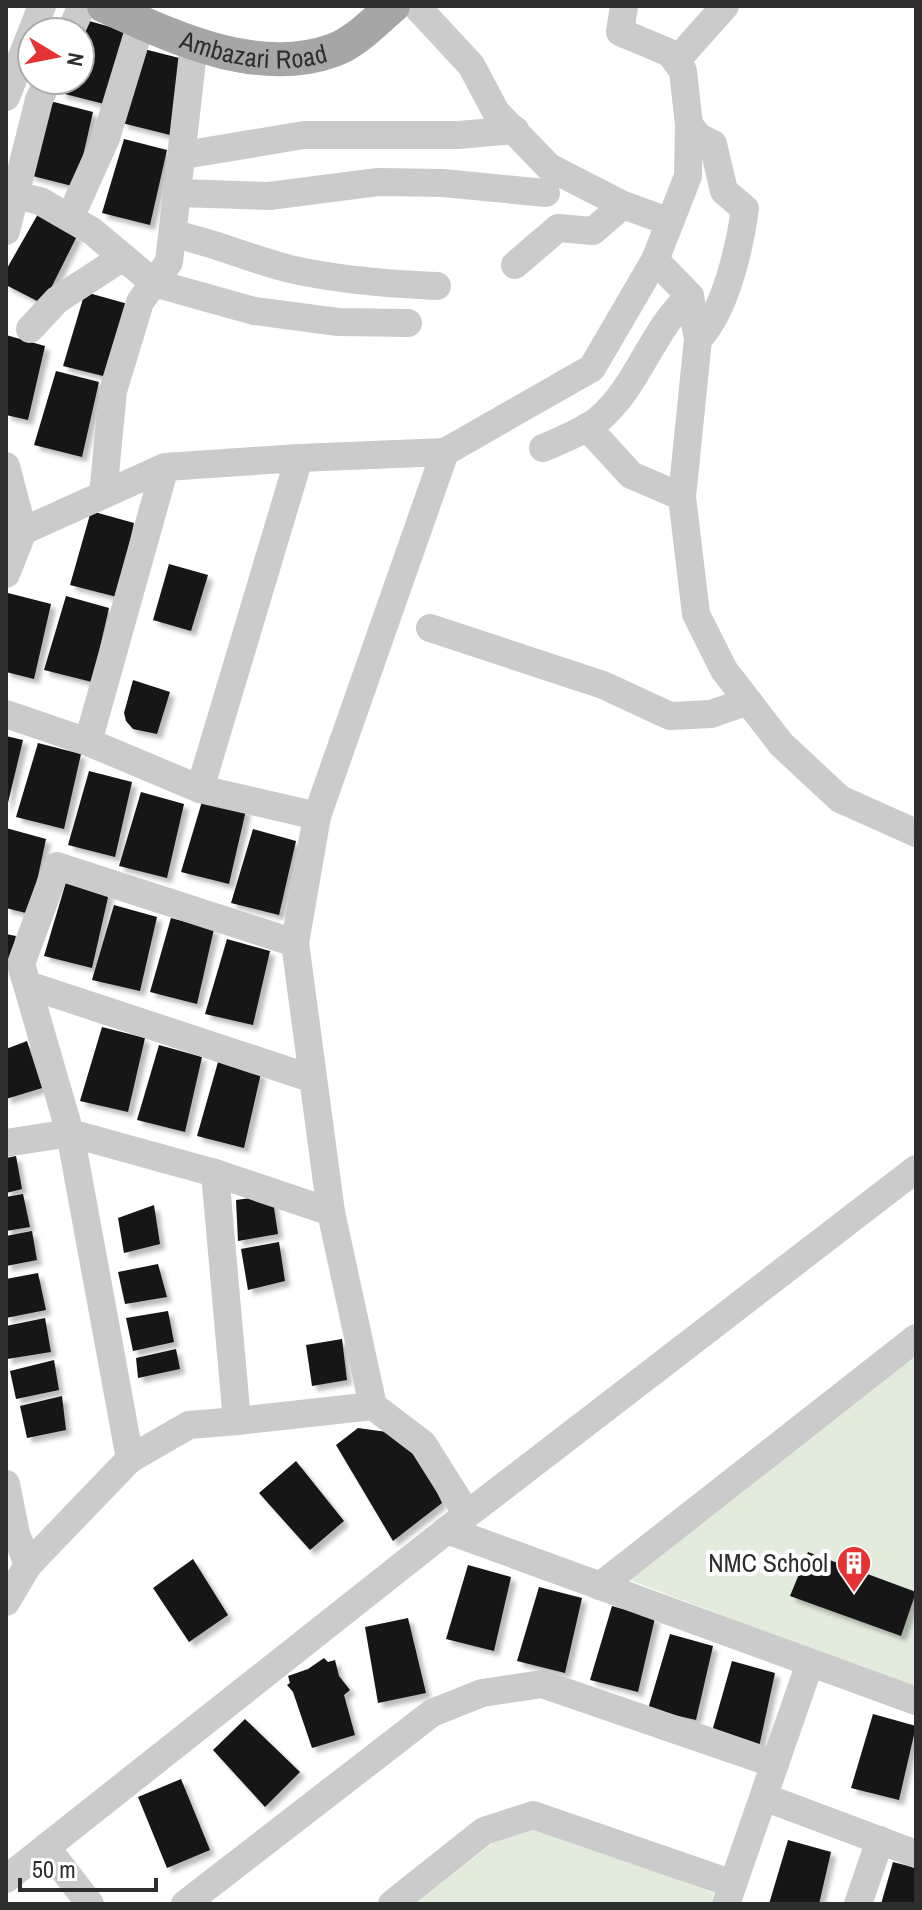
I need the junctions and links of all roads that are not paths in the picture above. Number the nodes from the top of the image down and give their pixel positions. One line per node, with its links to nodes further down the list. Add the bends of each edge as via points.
1 (42, 6): 12 (street)
2 (104, 6): 8 (main road, Ambazari Road)
3 (364, 6): 8 (main road, via 310,36 281,39)
4 (393, 6): 9 (main road, Ambazari Road, via 337,49 299,60 254,58)
5 (416, 6): 14 (street, via 471,65 496,112)
6 (624, 6): 10 (street, via 620,32)
7 (725, 6): 10 (street)
8 (150, 15): 9 (main road, Ambazari Road); 20 (street, via 106,138)
9 (194, 44): 15 (street)
10 (677, 60): 13 (street)
11 (41, 96): 18 (street)
12 (6, 97)
13 (689, 125): 21 (street, via 688,176); 32 (street, via 713,144 724,191 745,209 715,316)
14 (515, 130): 15 (street, via 304,135); 19 (street, via 549,167)
15 (184, 155): 16 (street)
16 (178, 193): 17 (street, via 269,196 378,182); 23 (street)
17 (546, 193)
18 (15, 195): 20 (street, via 40,201); 22 (street)
19 (623, 205): 21 (street); 26 (street, via 593,231 558,228)
20 (70, 218): 24 (street)
21 (670, 222): 25 (street)
22 (6, 231)
23 (173, 234): 27 (street, via 169,262); 28 (street, via 293,270)
24 (123, 257): 27 (street); 31 (street, via 57,300)
25 (655, 260): 29 (street); 35 (street, via 592,368)
26 (515, 265)
27 (154, 283): 30 (street, via 254,311 338,322); 39 (street, via 140,302 113,391)
28 (437, 286)
29 (690, 296): 32 (street); 33 (street, via 672,312 617,399)
30 (408, 323)
31 (30, 329)
32 (698, 339): 40 (street)
33 (587, 427): 34 (street); 40 (street, via 631,475)
34 (543, 448)
35 (445, 452): 36 (street); 48 (street)
36 (299, 458): 38 (street); 47 (street)
37 (6, 466): 41 (street)
38 (165, 467): 39 (street); 46 (street)
39 (103, 495): 41 (street)
40 (682, 497): 44 (street, via 696,614 724,670)
41 (23, 531): 42 (street)
42 (6, 574)
43 (430, 628): 44 (street, via 603,685 670,716 711,714)
44 (748, 701): 49 (street, via 781,744 840,799)
45 (6, 714): 46 (street)
46 (88, 742): 47 (street)
47 (200, 789): 48 (street)
48 (317, 816): 50 (street)
49 (916, 833)
50 (295, 943): 51 (street, via 57,866 21,964); 52 (street)
51 (28, 985): 52 (street); 53 (street)
52 (313, 1079): 57 (street)
53 (70, 1133): 54 (street); 56 (street); 61 (street)
54 (6, 1143)
55 (916, 1169): 63 (street)
56 (215, 1173): 57 (street); 60 (street)
57 (331, 1212): 59 (street)
58 (916, 1338): 65 (street)
59 (373, 1406): 60 (street); 63 (street, via 423,1444)
60 (237, 1421): 61 (street, via 189,1425)
61 (130, 1459): 64 (street)
62 (6, 1484): 64 (street)
63 (457, 1522): 65 (street); 72 (street)
64 (28, 1565): 66 (street)
65 (600, 1586): 67 (street)
66 (6, 1602)
67 (810, 1663): 68 (street); 69 (street)
68 (916, 1701)
69 (775, 1764): 70 (street); 77 (street, via 542,1684 482,1693 432,1713)
70 (764, 1797): 71 (street); 75 (street)
71 (880, 1840): 73 (street); 79 (street)
72 (46, 1847): 74 (street); 76 (street)
73 (916, 1854)
74 (6, 1879)
75 (730, 1894): 78 (street, via 533,1815 484,1831)
76 (90, 1904)
77 (185, 1904)
78 (392, 1904)
79 (858, 1904)

